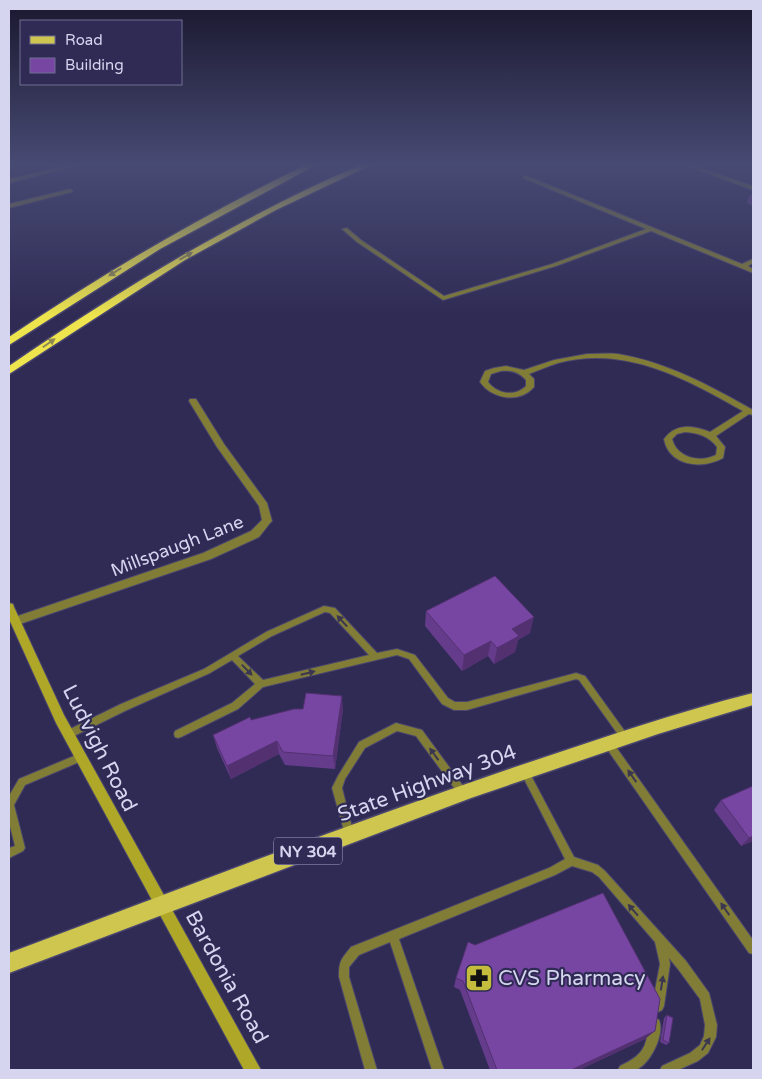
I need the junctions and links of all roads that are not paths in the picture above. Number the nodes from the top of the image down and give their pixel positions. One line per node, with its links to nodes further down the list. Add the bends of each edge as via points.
1 (213, 215): 9 (highway, one-way to 9, via 86,290)
2 (261, 215): 10 (highway, one-way to 2, via 97,310 188,254)
3 (618, 215): 5 (street)
4 (345, 229): 5 (street, via 443,298 554,266)
5 (651, 229): 7 (street)
6 (753, 261): 7 (street)
7 (742, 267): 8 (street)
8 (753, 272)
9 (9, 342)
10 (9, 371)
11 (524, 373): 11 (street, via 497,369 488,373 484,382 499,393 518,394 530,386 530,379); 13 (street, via 571,358 625,358 673,371)
12 (193, 401): 16 (street, Millspaugh Lane, via 212,434 264,506 267,522 255,534 207,556)
13 (751, 412): 14 (street)
14 (710, 436): 14 (street, via 698,431 678,430 670,435 668,443 683,458 710,461 722,452 719,443)
15 (9, 607): 16 (street, Ludvigh Road)
16 (16, 621): 21 (street, Ludvigh Road)
17 (233, 656): 18 (lane, one-way to 17, via 328,608 269,634); 19 (lane, one-way to 19); 21 (lane)
18 (375, 657): 19 (lane, one-way to 18); 23 (lane, via 397,652 412,657 445,701 454,706 467,706 576,676 582,678)
19 (261, 684): 22 (lane, via 235,706)
20 (753, 699): 23 (main road, State Highway 304 / NY 304)
21 (69, 734): 24 (street, Ludvigh Road)
22 (178, 734)
23 (616, 740): 25 (main road, State Highway 304 / NY 304); 33 (lane, one-way to 23)
24 (81, 757): 28 (lane, via 22,782 10,804 20,848); 30 (street, Ludvigh Road)
25 (524, 771): 26 (main road, State Highway 304 / NY 304); 29 (lane)
26 (463, 793): 27 (main road, State Highway 304 / NY 304); 27 (lane, one-way to 27, via 419,733 396,727 362,745 342,776 337,788)
27 (349, 836): 30 (main road, State Highway 304 / NY 304)
28 (9, 853)
29 (571, 861): 31 (lane, one-way to 29, via 594,868); 32 (lane, via 552,872)
30 (162, 905): 34 (main road, State Highway 304 / NY 304); 35 (street, Bardonia Road)
31 (654, 934): 38 (lane, one-way to 31, via 643,1059 651,1047 665,964 663,948); 39 (lane, one-way to 31, via 704,1049 711,1025 705,997 696,982)
32 (393, 936): 36 (lane, via 355,951 344,965 344,976); 37 (lane)
33 (753, 949)
34 (9, 963)
35 (253, 1070)
36 (372, 1070)
37 (438, 1070)
38 (624, 1070)
39 (666, 1070)

